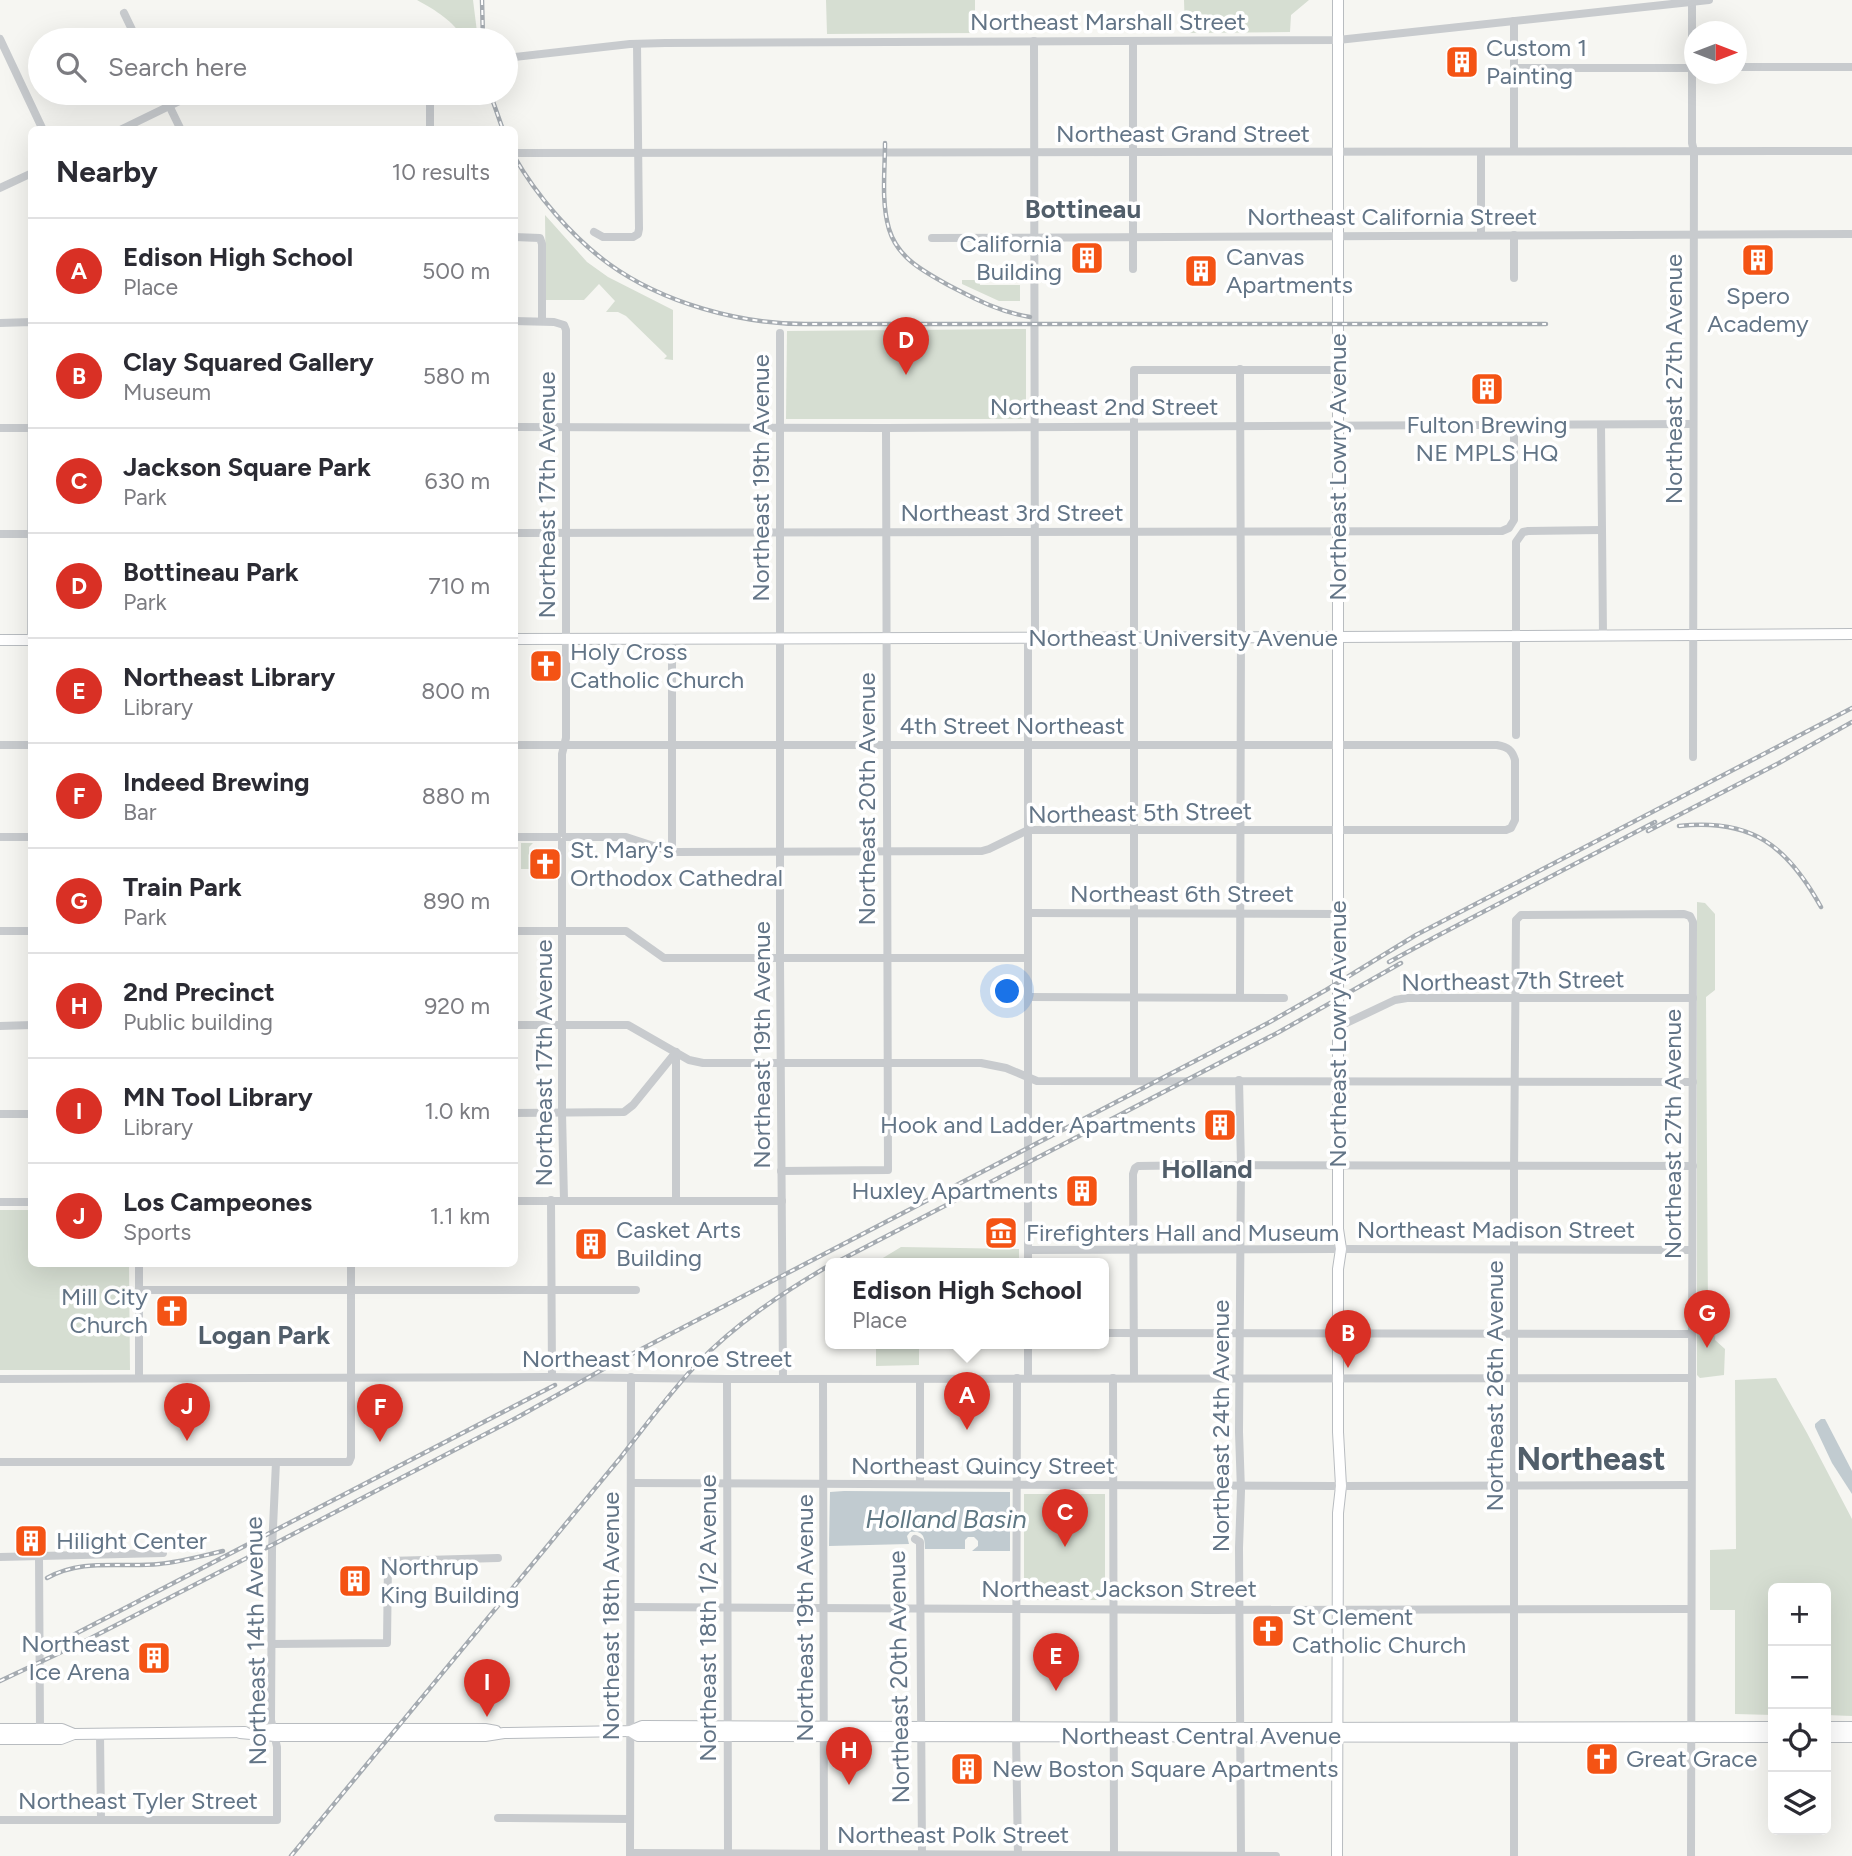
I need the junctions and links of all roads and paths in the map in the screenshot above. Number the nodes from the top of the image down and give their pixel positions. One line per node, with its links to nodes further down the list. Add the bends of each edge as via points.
1 (1331, 0): 10 (main road, Northeast Lowry Avenue)
2 (1338, 0): 10 (main road, Northeast Lowry Avenue)
3 (1709, 0): 4 (street, Northeast Marshall Street)
4 (1692, 1): 6 (street, Northeast Marshall Street); 7 (street, Northeast 27th Avenue)
5 (124, 13): 8 (street)
6 (1514, 21): 10 (street, Northeast Marshall Street); 17 (street)
7 (1692, 21)
8 (131, 28)
9 (0, 38): 20 (street)
10 (1338, 40): 12 (street, Northeast Marshall Street); 36 (main road, Northeast Lowry Avenue)
11 (1034, 41): 12 (street, Northeast Marshall Street); 13 (street, Northeast Marshall Street); 35 (street)
12 (1133, 41): 31 (street)
13 (638, 44): 14 (street, Northeast Marshall Street); 34 (street)
14 (518, 57)
15 (1747, 67): 16 (street)
16 (1852, 67)
17 (1514, 68): 18 (street); 28 (street)
18 (1684, 68)
19 (1693, 84): 29 (street, Northeast 27th Avenue)
20 (28, 98)
21 (31, 105): 24 (street)
22 (430, 105): 27 (street)
23 (169, 106): 25 (street); 26 (street)
24 (41, 126)
25 (128, 126)
26 (179, 126)
27 (430, 126)
28 (1514, 151): 29 (street, Northeast Grand Street); 32 (street, Northeast Grand Street)
29 (1694, 151): 30 (street, Northeast Grand Street); 40 (street, Northeast 27th Avenue)
30 (1852, 151)
31 (1133, 152): 35 (street, Northeast Grand Street); 36 (street, Northeast Grand Street); 46 (street)
32 (1481, 152): 36 (street, Northeast Grand Street); 42 (street)
33 (518, 153): 34 (street, Northeast Grand Street)
34 (638, 153): 35 (street, Northeast Grand Street); 39 (street, via 638,234 603,237)
35 (1035, 153): 45 (street)
36 (1338, 153): 47 (main road, Northeast Lowry Avenue)
37 (28, 175): 38 (street)
38 (0, 188)
39 (594, 232)
40 (1693, 234): 41 (street, Northeast California Street); 43 (street, Northeast California Street); 58 (street, Northeast 27th Avenue)
41 (1852, 234)
42 (1480, 235): 43 (street, Northeast California Street); 47 (street, Northeast California Street)
43 (1514, 235): 50 (street)
44 (518, 237): 52 (street, via 540,239 542,244)
45 (1035, 237): 46 (street, Northeast California Street); 48 (street, Northeast California Street); 67 (street)
46 (1133, 237): 47 (street, Northeast California Street); 49 (street)
47 (1337, 237): 57 (main road, Northeast Lowry Avenue)
48 (932, 238)
49 (1133, 269)
50 (1514, 278)
51 (518, 321): 52 (street)
52 (542, 321): 65 (street, Northeast 17th Avenue, via 554,321 566,330)
53 (28, 322): 54 (street)
54 (0, 323)
55 (780, 333): 66 (street, Northeast 19th Avenue)
56 (1240, 369): 57 (street); 59 (street, via 1134,370); 63 (street)
57 (1337, 370): 60 (main road, Northeast Lowry Avenue)
58 (1693, 424): 62 (street, Northeast 2nd Street); 84 (street, Northeast 27th Avenue)
59 (1134, 425): 63 (street, Northeast 2nd Street); 67 (street, Northeast 2nd Street); 73 (street)
60 (1338, 425): 61 (street, Northeast 2nd Street); 63 (street, Northeast 2nd Street); 75 (main road, Northeast Lowry Avenue)
61 (1514, 425): 62 (street, Northeast 2nd Street); 75 (street, Northeast 3rd Street, via 1514,520 1509,528)
62 (1601, 425): 71 (street)
63 (1240, 426): 74 (street)
64 (518, 427): 65 (street, Northeast 2nd Street)
65 (566, 427): 66 (street, Northeast 2nd Street); 77 (street, Northeast 17th Avenue)
66 (780, 427): 70 (street, Northeast 2nd Street); 78 (street, Northeast 19th Avenue)
67 (1035, 427): 70 (street, Northeast 2nd Street); 72 (street)
68 (0, 428): 69 (street)
69 (28, 428)
70 (886, 428): 79 (street, Northeast 20th Avenue)
71 (1601, 530): 83 (street); 85 (street, via 1528,531 1519,536)
72 (1035, 531): 73 (street, Northeast 3rd Street); 79 (street, Northeast 3rd Street); 87 (street)
73 (1135, 532): 74 (street, Northeast 3rd Street); 88 (street)
74 (1241, 532): 75 (street, Northeast 3rd Street); 89 (street)
75 (1339, 532): 86 (main road, Northeast Lowry Avenue)
76 (518, 533): 77 (street, Northeast 3rd Street)
77 (566, 533): 78 (street, Northeast 3rd Street); 91 (street, Northeast 17th Avenue)
78 (780, 533): 79 (street, Northeast 3rd Street); 93 (street, Northeast 19th Avenue)
79 (886, 533): 94 (street, Northeast 20th Avenue)
80 (0, 534): 81 (street)
81 (28, 534)
82 (1852, 634): 84 (main road, Northeast University Avenue)
83 (1602, 635): 84 (main road, Northeast University Avenue); 85 (main road, Northeast University Avenue)
84 (1694, 635): 109 (street, Northeast 27th Avenue)
85 (1515, 636): 86 (main road, Northeast University Avenue); 97 (street)
86 (1338, 637): 89 (main road, Northeast University Avenue); 108 (main road, Northeast Lowry Avenue)
87 (1032, 638): 88 (main road, Northeast University Avenue); 94 (main road, Northeast University Avenue); 98 (street)
88 (1135, 638): 89 (main road, Northeast University Avenue); 105 (street)
89 (1241, 638): 107 (street)
90 (518, 639): 91 (main road, Northeast University Avenue)
91 (567, 639): 92 (main road, Northeast University Avenue); 101 (street, Northeast 17th Avenue)
92 (671, 639): 93 (main road, Northeast University Avenue); 102 (street)
93 (780, 639): 94 (main road, Northeast University Avenue); 103 (street, Northeast 19th Avenue)
94 (886, 639): 104 (street, Northeast 20th Avenue)
95 (0, 640): 96 (main road)
96 (28, 640)
97 (1516, 735)
98 (1029, 744): 104 (street, 4th Street Northeast); 105 (street, 4th Street Northeast); 111 (street)
99 (0, 745): 100 (street)
100 (28, 745)
101 (565, 745): 102 (street, 4th Street Northeast); 106 (street, 4th Street Northeast); 118 (street, Northeast 17th Avenue)
102 (671, 745): 103 (street, 4th Street Northeast); 120 (street)
103 (780, 745): 104 (street, 4th Street Northeast); 121 (street, Northeast 19th Avenue)
104 (887, 745): 119 (street, Northeast 20th Avenue)
105 (1134, 745): 107 (street, 4th Street Northeast); 112 (street)
106 (518, 746)
107 (1241, 746): 108 (street, 4th Street Northeast); 113 (street)
108 (1338, 746): 110 (street, 4th Street Northeast, via 1497,745 1509,749 1515,760 1516,811); 114 (main road, Northeast Lowry Avenue)
109 (1693, 757)
110 (1511, 828): 114 (street, Northeast 5th Street)
111 (1028, 830): 112 (street, Northeast 5th Street); 119 (street, Northeast 5th Street, via 985,850); 122 (street)
112 (1133, 830): 113 (street, Northeast 5th Street); 123 (street)
113 (1240, 830): 114 (street, Northeast 5th Street); 124 (street)
114 (1338, 831): 125 (main road, Northeast Lowry Avenue)
115 (518, 836): 118 (street, Northeast 5th Street)
116 (0, 837): 117 (street)
117 (28, 837)
118 (562, 837): 120 (street, Northeast 5th Street, via 630,837); 130 (street, Northeast 17th Avenue)
119 (887, 851): 121 (street, Northeast 5th Street); 132 (street, Northeast 20th Avenue)
120 (672, 852): 121 (street, Northeast 5th Street)
121 (780, 852): 131 (street, Northeast 19th Avenue)
122 (1027, 913): 123 (street, Northeast 6th Street); 133 (street)
123 (1133, 914): 124 (street, Northeast 6th Street); 135 (street)
124 (1240, 914): 125 (street, Northeast 6th Street); 136 (street)
125 (1337, 914): 144 (main road, Northeast Lowry Avenue)
126 (1690, 916): 138 (street, Northeast 26th Avenue, via 1521,915 1515,923); 139 (street, Northeast 27th Avenue)
127 (0, 931): 128 (street)
128 (28, 931)
129 (518, 931): 130 (street)
130 (562, 931): 131 (street, via 626,931 664,958); 141 (street, Northeast 17th Avenue)
131 (780, 958): 132 (street); 147 (street, Northeast 19th Avenue)
132 (887, 958): 133 (street); 146 (street, Northeast 20th Avenue)
133 (1027, 958): 134 (street)
134 (1028, 997): 135 (street); 148 (street)
135 (1134, 998): 136 (street); 150 (street)
136 (1240, 998): 137 (street)
137 (1284, 998)
138 (1515, 998): 139 (street, Northeast 7th Street); 144 (street, Northeast 7th Street, via 1401,998); 152 (street, Northeast 26th Avenue)
139 (1693, 998): 153 (street, Northeast 27th Avenue)
140 (518, 1025): 141 (street)
141 (562, 1025): 145 (street, via 628,1025); 155 (street, Northeast 17th Avenue)
142 (0, 1026): 143 (street)
143 (28, 1026)
144 (1338, 1027): 151 (main road, Northeast Lowry Avenue)
145 (676, 1052): 147 (street, via 703,1063); 155 (street, via 624,1112); 165 (street)
146 (888, 1063): 147 (street); 148 (street, via 981,1063); 162 (street, Northeast 20th Avenue, via 888,1170)
147 (781, 1064): 162 (street, Northeast 19th Avenue)
148 (1028, 1077): 150 (street, via 1037,1081); 172 (street)
149 (1239, 1080): 150 (street); 151 (street); 158 (street, Northeast 24th Avenue)
150 (1134, 1081)
151 (1338, 1082): 152 (street); 159 (main road, Northeast Lowry Avenue)
152 (1514, 1082): 153 (street); 161 (street, Northeast 26th Avenue)
153 (1693, 1082): 160 (street, Northeast 27th Avenue)
154 (518, 1113): 155 (street)
155 (562, 1113): 164 (street, Northeast 17th Avenue)
156 (0, 1114): 157 (street)
157 (28, 1114)
158 (1241, 1165): 159 (street); 170 (street, Northeast 24th Avenue); 173 (street, via 1135,1168)
159 (1338, 1166): 161 (street); 171 (main road, Northeast Lowry Avenue)
160 (1693, 1166): 161 (street); 175 (street, Northeast 27th Avenue)
161 (1514, 1167): 174 (street, Northeast 26th Avenue)
162 (782, 1171): 167 (street, Northeast 19th Avenue)
163 (551, 1200): 164 (street); 166 (street); 180 (street)
164 (564, 1200): 165 (street)
165 (676, 1200): 167 (street)
166 (518, 1201)
167 (782, 1201): 203 (street, Northeast 19th Avenue)
168 (0, 1202): 169 (street)
169 (28, 1202)
170 (1241, 1249): 171 (street, Northeast Madison Street); 173 (street, Northeast Madison Street); 185 (street, Northeast 24th Avenue)
171 (1338, 1249): 174 (street, Northeast Madison Street); 186 (main road, Northeast Lowry Avenue)
172 (1028, 1250): 173 (street, Northeast Madison Street); 176 (street)
173 (1133, 1250): 184 (street)
174 (1515, 1250): 175 (street, Northeast Madison Street); 187 (street, Northeast 26th Avenue)
175 (1692, 1250): 188 (street, Northeast 27th Avenue)
176 (1028, 1258)
177 (139, 1267): 181 (street)
178 (351, 1267): 179 (street)
179 (351, 1289): 180 (street); 181 (street); 190 (street)
180 (551, 1289): 182 (street); 191 (street)
181 (139, 1290): 193 (street)
182 (636, 1290)
183 (1109, 1333): 184 (street)
184 (1135, 1333): 185 (street); 197 (street)
185 (1241, 1333): 186 (street); 198 (street, Northeast 24th Avenue)
186 (1338, 1333): 187 (street); 206 (main road, Northeast Lowry Avenue)
187 (1515, 1334): 188 (street); 199 (street, Northeast 26th Avenue)
188 (1692, 1334): 200 (street, Northeast 27th Avenue)
189 (1028, 1349): 195 (street)
190 (351, 1377): 191 (street, Northeast Monroe Street); 193 (street, Northeast Monroe Street); 208 (street, via 349,1462)
191 (552, 1377): 192 (street, Northeast Monroe Street)
192 (631, 1377): 202 (street, Northeast Monroe Street); 209 (street, Northeast 18th Avenue)
193 (139, 1378): 201 (street, Northeast Monroe Street)
194 (1017, 1378): 195 (street, Northeast Monroe Street); 205 (street, Northeast Monroe Street); 213 (street)
195 (1028, 1378): 196 (street, Northeast Monroe Street)
196 (1113, 1378): 197 (street, Northeast Monroe Street); 216 (street)
197 (1134, 1378): 198 (street, Northeast Monroe Street)
198 (1239, 1378): 206 (street, Northeast Monroe Street); 217 (street, Northeast 24th Avenue)
199 (1515, 1378): 200 (street, Northeast Monroe Street); 206 (street, Northeast Monroe Street); 214 (street, Northeast 26th Avenue)
200 (1692, 1378): 215 (street, Northeast 27th Avenue)
201 (0, 1379)
202 (727, 1379): 203 (street, Northeast Monroe Street); 210 (street, Northeast 18th 1/2 Avenue)
203 (783, 1379): 204 (street, Northeast Monroe Street)
204 (823, 1379): 205 (street, Northeast Monroe Street); 211 (street, Northeast 19th Avenue)
205 (920, 1379): 212 (street)
206 (1338, 1379): 218 (main road, Northeast Lowry Avenue)
207 (0, 1462): 208 (street)
208 (276, 1462): 234 (street, Northeast 14th Avenue)
209 (631, 1483): 210 (street, Northeast Quincy Street); 225 (street, Northeast 18th Avenue)
210 (726, 1484): 211 (street, Northeast Quincy Street); 224 (street, Northeast 18th 1/2 Avenue)
211 (823, 1484): 212 (street, Northeast Quincy Street); 226 (street, Northeast 19th Avenue)
212 (920, 1485): 213 (street, Northeast Quincy Street)
213 (1017, 1485): 216 (street, Northeast Quincy Street); 228 (street)
214 (1514, 1485): 215 (street, Northeast Quincy Street); 218 (street, Northeast Quincy Street); 233 (street, Northeast 26th Avenue)
215 (1691, 1485): 232 (street, Northeast 27th Avenue)
216 (1113, 1486): 217 (street, Northeast Quincy Street); 229 (street)
217 (1241, 1486): 218 (street, Northeast Quincy Street); 230 (street, Northeast 24th Avenue)
218 (1338, 1486): 231 (main road, Northeast Lowry Avenue)
219 (915, 1539): 227 (street, Northeast 20th Avenue, via 920,1542)
220 (163, 1553): 221 (street)
221 (39, 1556): 222 (street); 239 (street)
222 (0, 1557)
223 (498, 1558): 234 (street, via 388,1561 387,1643)
224 (727, 1606): 225 (street, Northeast Jackson Street); 226 (street, Northeast Jackson Street); 241 (street, Northeast 18th 1/2 Avenue)
225 (631, 1607): 240 (street, Northeast 18th Avenue)
226 (822, 1607): 227 (street, Northeast Jackson Street); 242 (street, Northeast 19th Avenue)
227 (920, 1608): 228 (street, Northeast Jackson Street); 243 (street, Northeast 20th Avenue)
228 (1017, 1608): 229 (street, Northeast Jackson Street); 244 (street)
229 (1114, 1609): 230 (street, Northeast Jackson Street); 245 (street)
230 (1241, 1609): 231 (street, Northeast Jackson Street); 250 (street, Northeast 24th Avenue)
231 (1338, 1609): 233 (street, Northeast Jackson Street); 247 (main road, Northeast Lowry Avenue)
232 (1691, 1609): 233 (street, Northeast Jackson Street); 249 (street, Northeast 27th Avenue)
233 (1513, 1610): 248 (street, Northeast 26th Avenue)
234 (272, 1644): 246 (street, Northeast 14th Avenue)
235 (1768, 1727): 249 (main road, Northeast Central Avenue)
236 (1831, 1727): 237 (main road)
237 (1852, 1727)
238 (0, 1729): 251 (main road, Northeast Central Avenue)
239 (40, 1729): 251 (main road, Northeast Central Avenue); 252 (main road, Northeast Central Avenue)
240 (630, 1731): 241 (main road, Northeast Central Avenue, via 642,1726); 246 (main road, Northeast Central Avenue, via 485,1737); 260 (street, Northeast 18th Avenue)
241 (727, 1731): 242 (main road, Northeast Central Avenue); 263 (street, Northeast 18th 1/2 Avenue)
242 (824, 1731): 243 (main road, Northeast Central Avenue); 265 (street, Northeast 19th Avenue)
243 (921, 1731): 244 (main road, Northeast Central Avenue); 266 (street, Northeast 20th Avenue)
244 (1016, 1731): 245 (main road, Northeast Central Avenue); 267 (street)
245 (1114, 1731): 250 (main road, Northeast Central Avenue); 268 (street)
246 (274, 1732): 253 (main road, Northeast Central Avenue); 262 (street, Northeast 14th Avenue)
247 (1337, 1732): 248 (main road, Northeast Central Avenue); 250 (main road, Northeast Central Avenue); 271 (main road, Northeast Lowry Avenue)
248 (1514, 1732): 249 (main road, Northeast Central Avenue); 272 (street, Northeast 26th Avenue)
249 (1690, 1732): 254 (main road, Northeast Central Avenue); 273 (street, Northeast 27th Avenue)
250 (1241, 1733): 269 (street, Northeast 24th Avenue)
251 (26, 1734): 252 (main road, Northeast Central Avenue, via 61,1739); 257 (main road, Northeast Central Avenue)
252 (74, 1734): 253 (main road, Northeast Central Avenue)
253 (100, 1734): 259 (street)
254 (1768, 1737)
255 (1831, 1737): 256 (main road)
256 (1852, 1737)
257 (0, 1739)
258 (498, 1818): 260 (street)
259 (101, 1819): 261 (street, Northeast Tyler Street); 262 (street, Northeast Tyler Street)
260 (631, 1819): 264 (street, Northeast 18th Avenue)
261 (0, 1820)
262 (277, 1820)
263 (728, 1854): 264 (street, Northeast Polk Street); 265 (street, Northeast Polk Street)
264 (630, 1855)
265 (824, 1855): 266 (street, Northeast Polk Street)
266 (922, 1855): 267 (street, Northeast Polk Street)
267 (1018, 1855): 268 (street, Northeast Polk Street)
268 (1114, 1856): 269 (street, Northeast Polk Street)
269 (1241, 1856): 270 (street, Northeast Polk Street)
270 (1276, 1856)
271 (1337, 1856)
272 (1514, 1856)
273 (1690, 1856)

